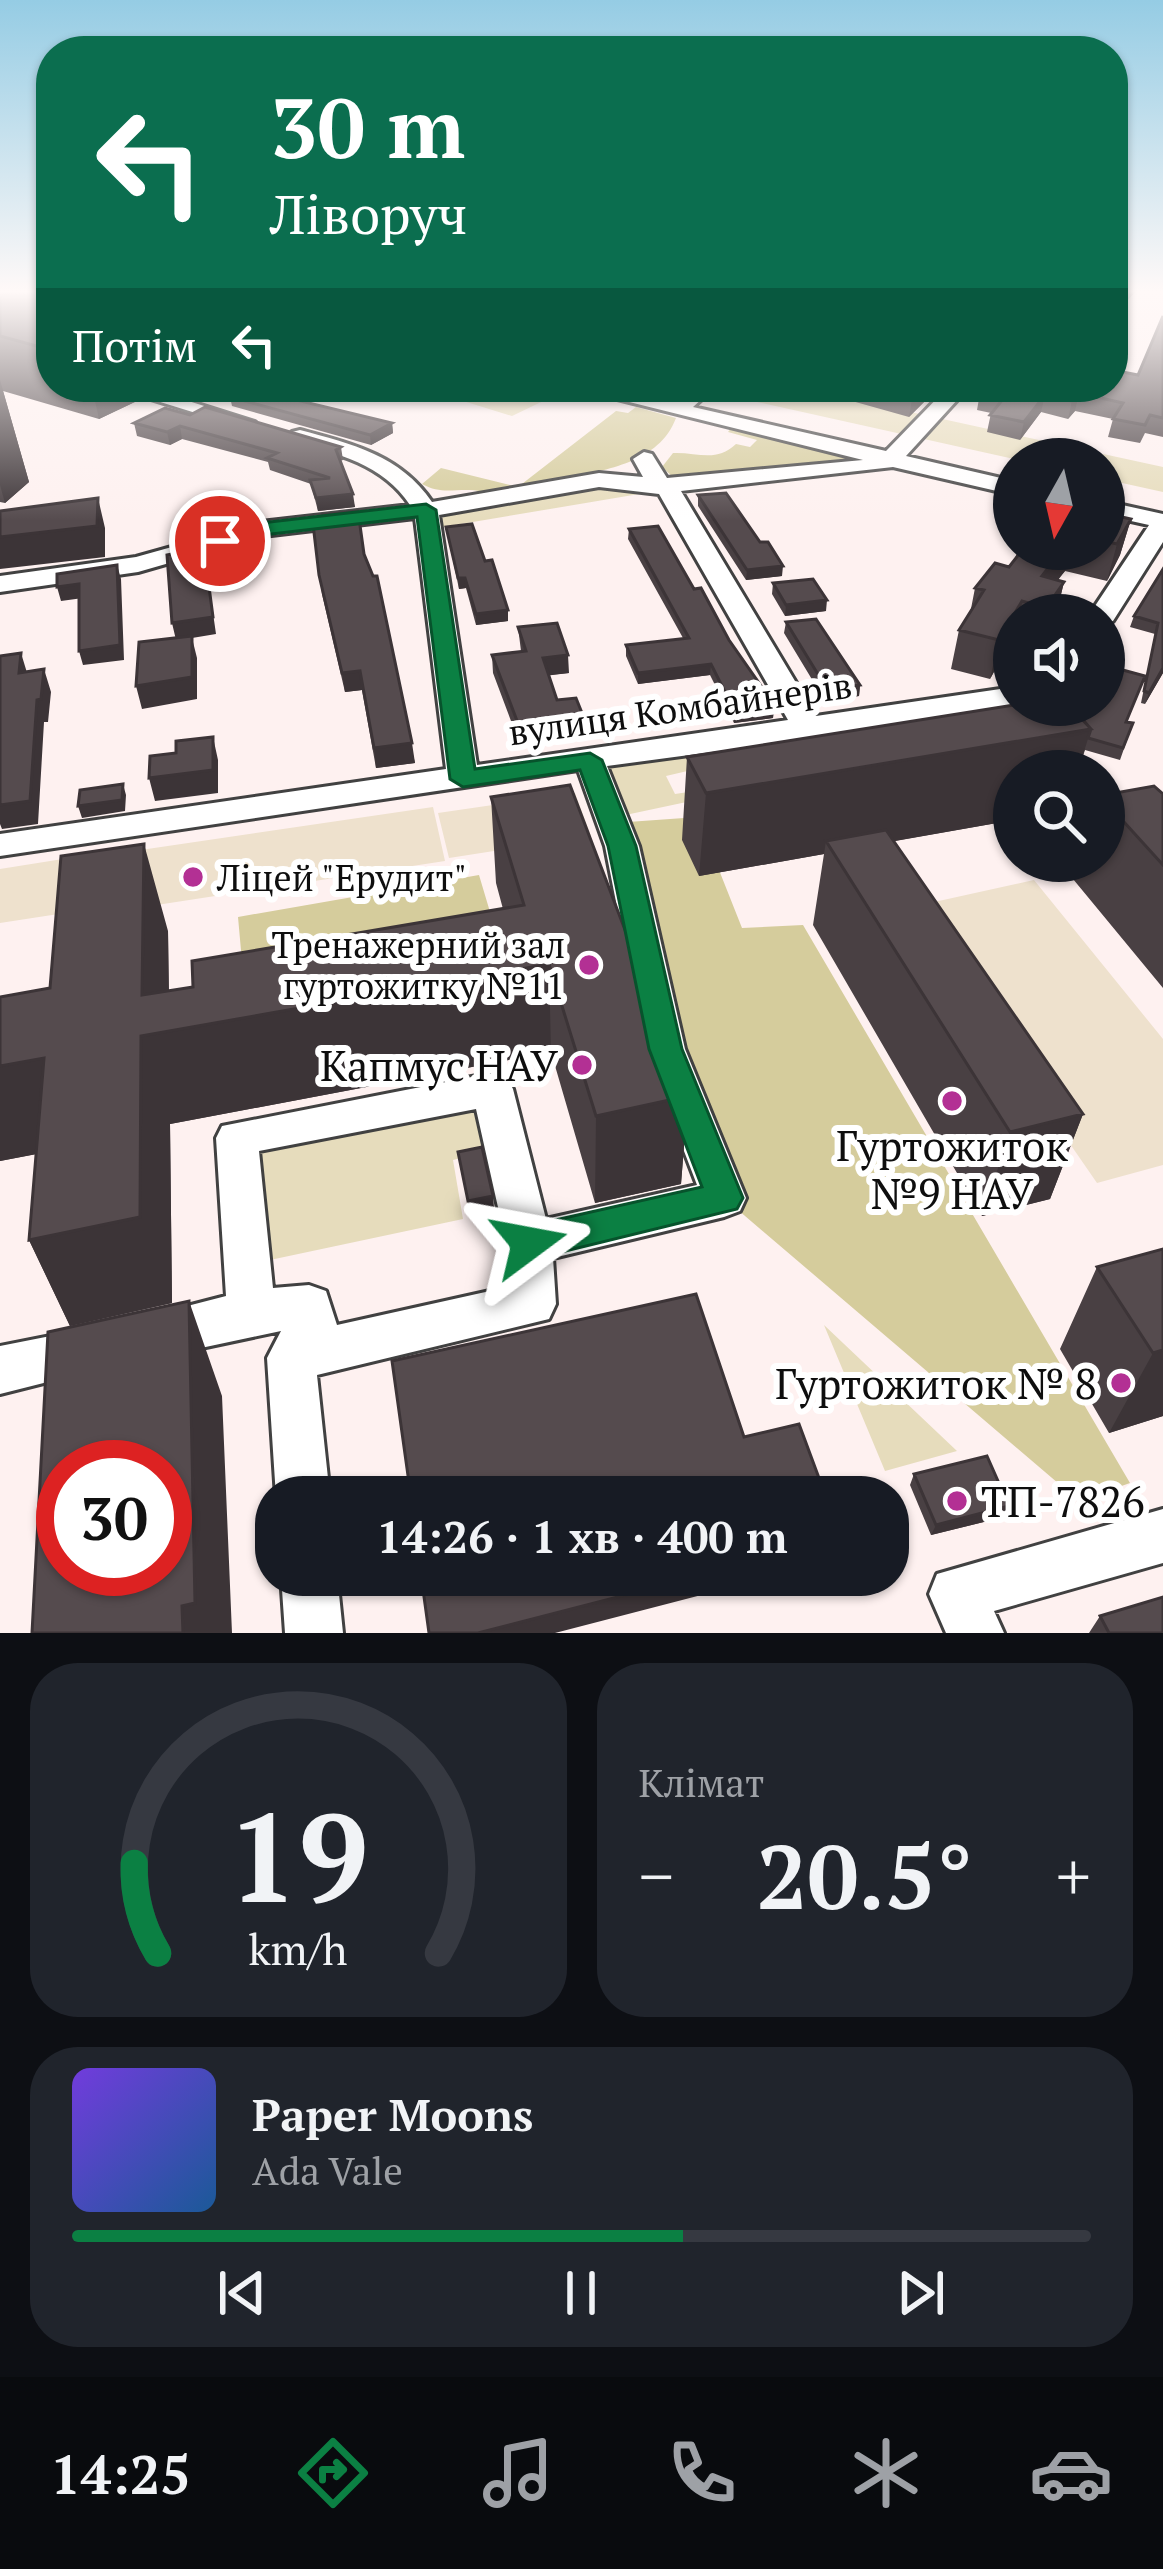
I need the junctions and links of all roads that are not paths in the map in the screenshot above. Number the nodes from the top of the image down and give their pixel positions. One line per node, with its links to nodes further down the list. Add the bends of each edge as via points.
1 (176, 402): 10 (street, via 373,457 412,486)
2 (609, 402): 5 (street)
3 (693, 402): 5 (street)
4 (945, 402): 6 (street)
5 (669, 432): 6 (street); 7 (street); 9 (street)
6 (890, 460): 8 (street); 9 (street)
7 (599, 480): 9 (street); 10 (street)
8 (993, 483)
9 (660, 486): 16 (street)
10 (426, 510): 13 (street, via 261,529 138,564); 18 (street)
11 (1125, 513): 12 (street)
12 (1163, 522): 14 (street)
13 (0, 584)
14 (1117, 594)
15 (993, 700): 16 (street, вулиця Комбайнерів)
16 (809, 730): 17 (street, вулиця Комбайнерів)
17 (590, 760): 18 (street, вулиця Комбайнерів); 20 (street, via 622,846 665,1049 724,1198)
18 (463, 779): 19 (street, вулиця Комбайнерів)
19 (0, 845)
20 (529, 1243): 21 (street, via 492,1089 237,1138); 22 (street, via 532,1304)
21 (251, 1312): 22 (street, via 309,1307 314,1323); 23 (street)
22 (291, 1358): 24 (street)
23 (0, 1370)
24 (301, 1476)
25 (1163, 1536): 28 (street, via 957,1594)
26 (311, 1596): 27 (street)
27 (314, 1633)
28 (974, 1633)

